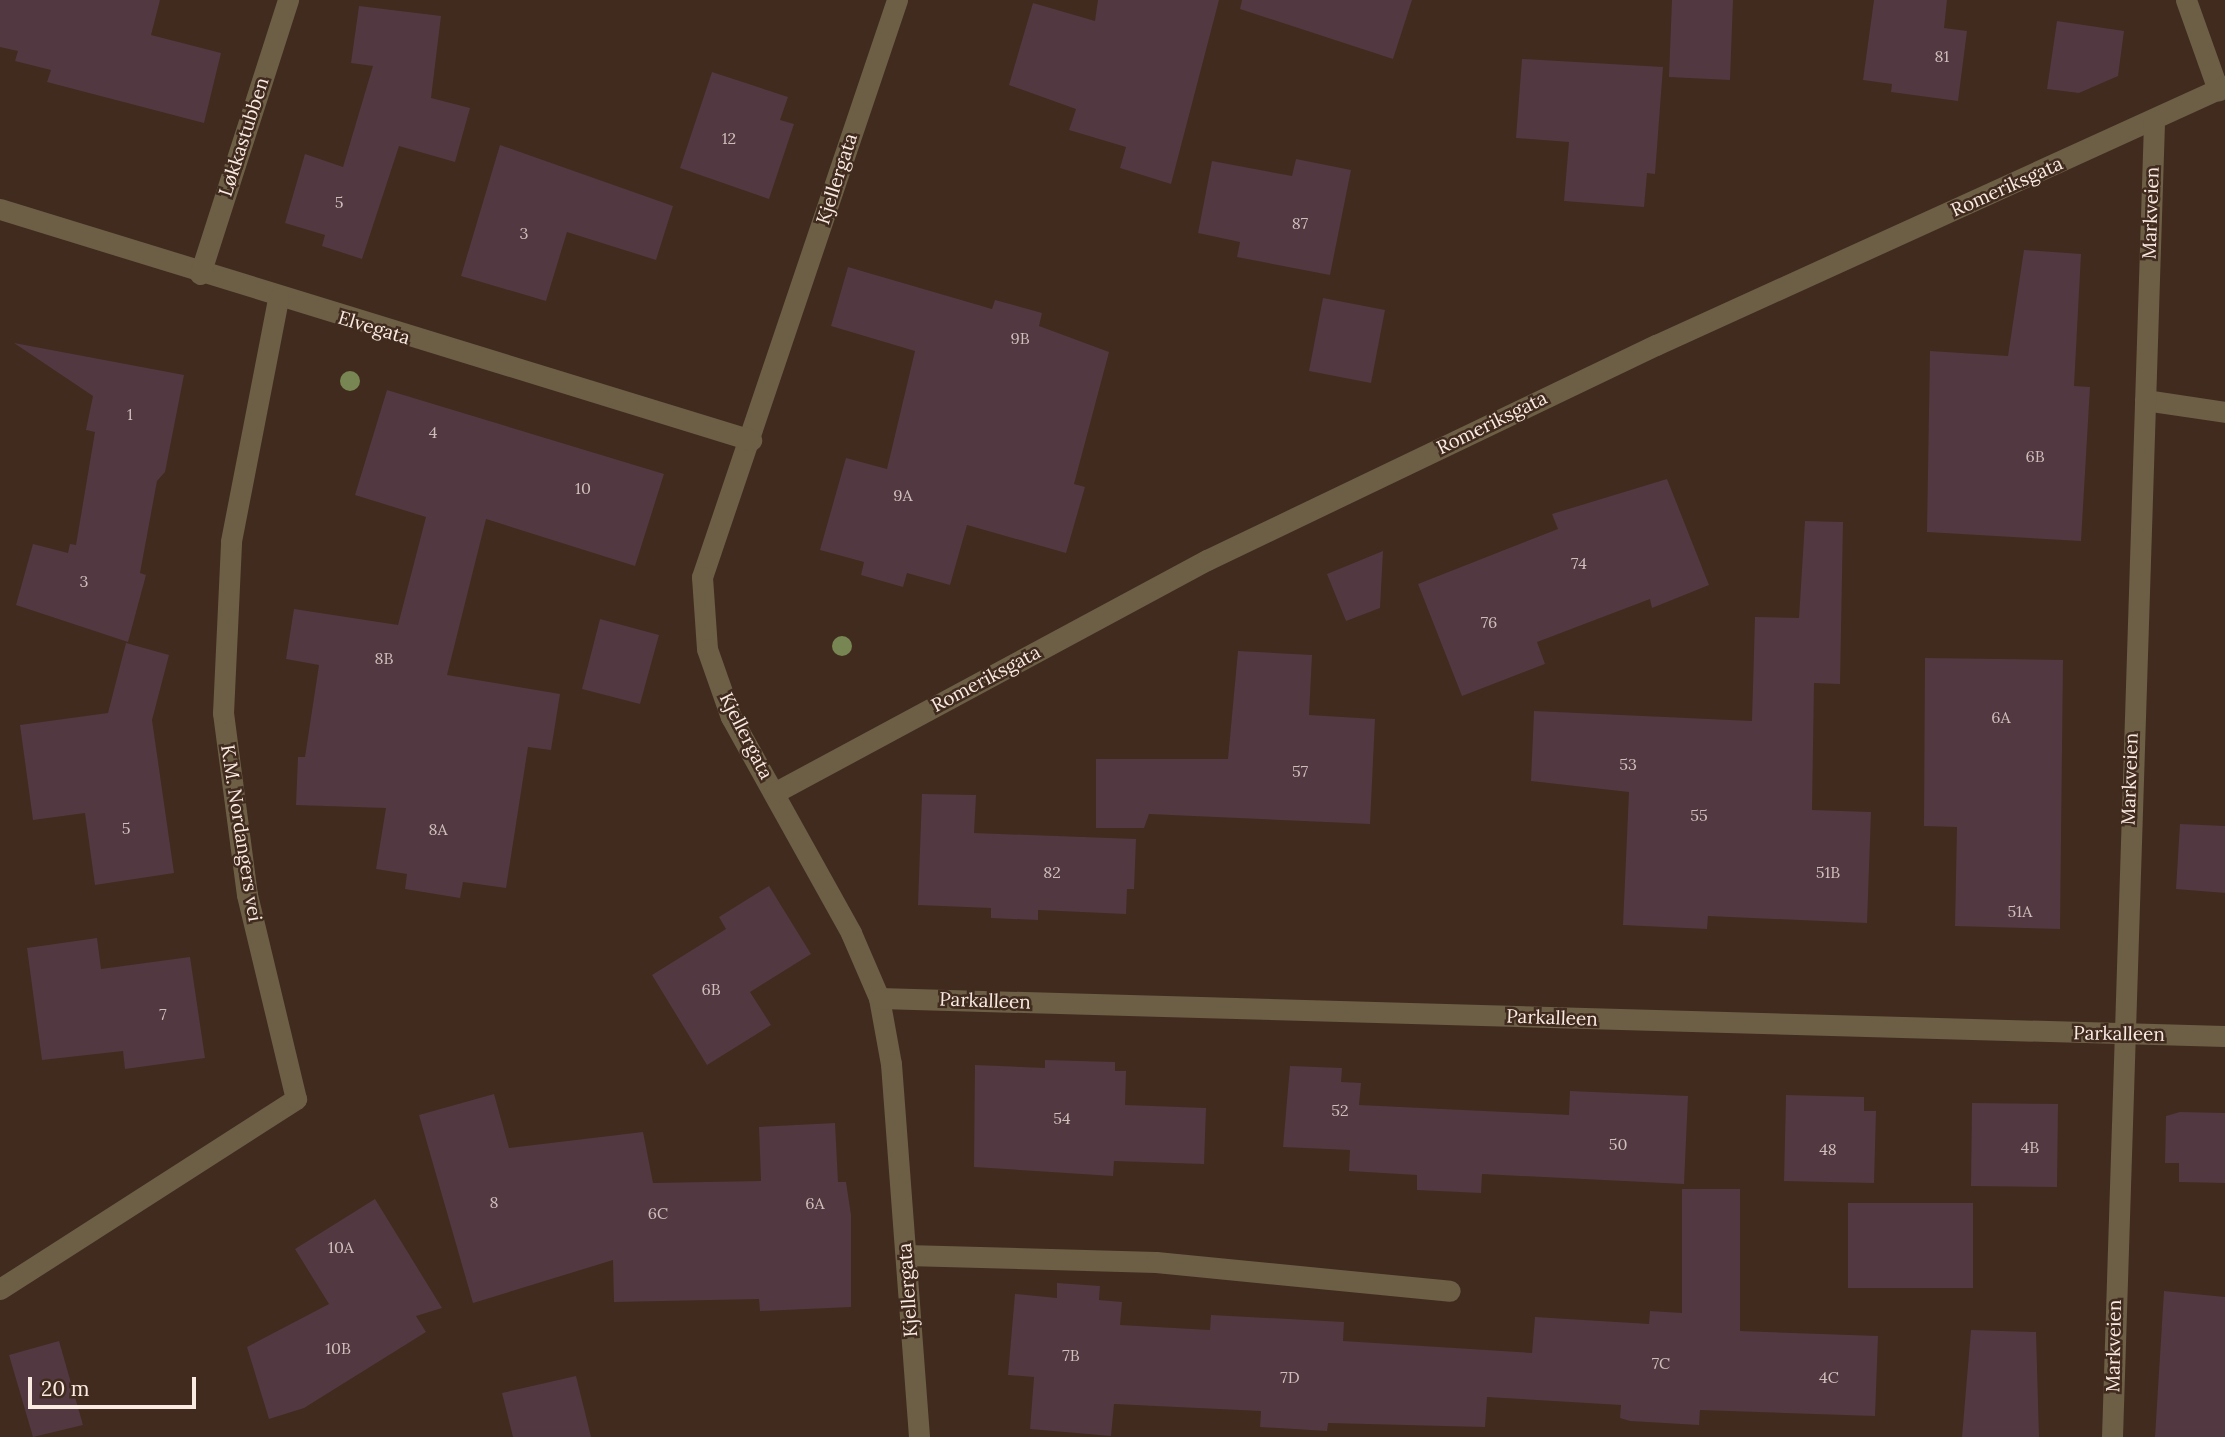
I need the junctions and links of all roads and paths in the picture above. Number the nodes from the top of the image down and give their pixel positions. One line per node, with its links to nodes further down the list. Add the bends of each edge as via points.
1 (288, 0): 7 (street, Løkkastubben)
2 (897, 0): 11 (street, Kjellergata)
3 (2186, 0): 4 (street)
4 (2221, 88): 5 (street, Romeriksgata)
5 (2154, 122): 9 (street, Markveien); 12 (street, Romeriksgata, via 1656,345 1207,560)
6 (0, 209): 7 (street, Elvegata)
7 (200, 274): 8 (street, Elvegata)
8 (278, 299): 11 (street, Elvegata); 17 (street, K.M. Nordangers vei, via 230,541 222,713 247,895 296,1099)
9 (2145, 400): 10 (street); 14 (street, Markveien)
10 (2225, 412)
11 (751, 440): 12 (street, Kjellergata, via 702,577 707,649 731,717)
12 (774, 793): 13 (street, Kjellergata)
13 (879, 998): 14 (street, Parkalleen); 16 (street, Kjellergata, via 891,1064)
14 (2120, 1035): 15 (street, Parkalleen); 20 (street, Markveien)
15 (2225, 1035)
16 (906, 1255): 18 (street, via 1156,1262); 19 (street, Kjellergata)
17 (0, 1289)
18 (1450, 1291)
19 (919, 1437)
20 (2112, 1437)

